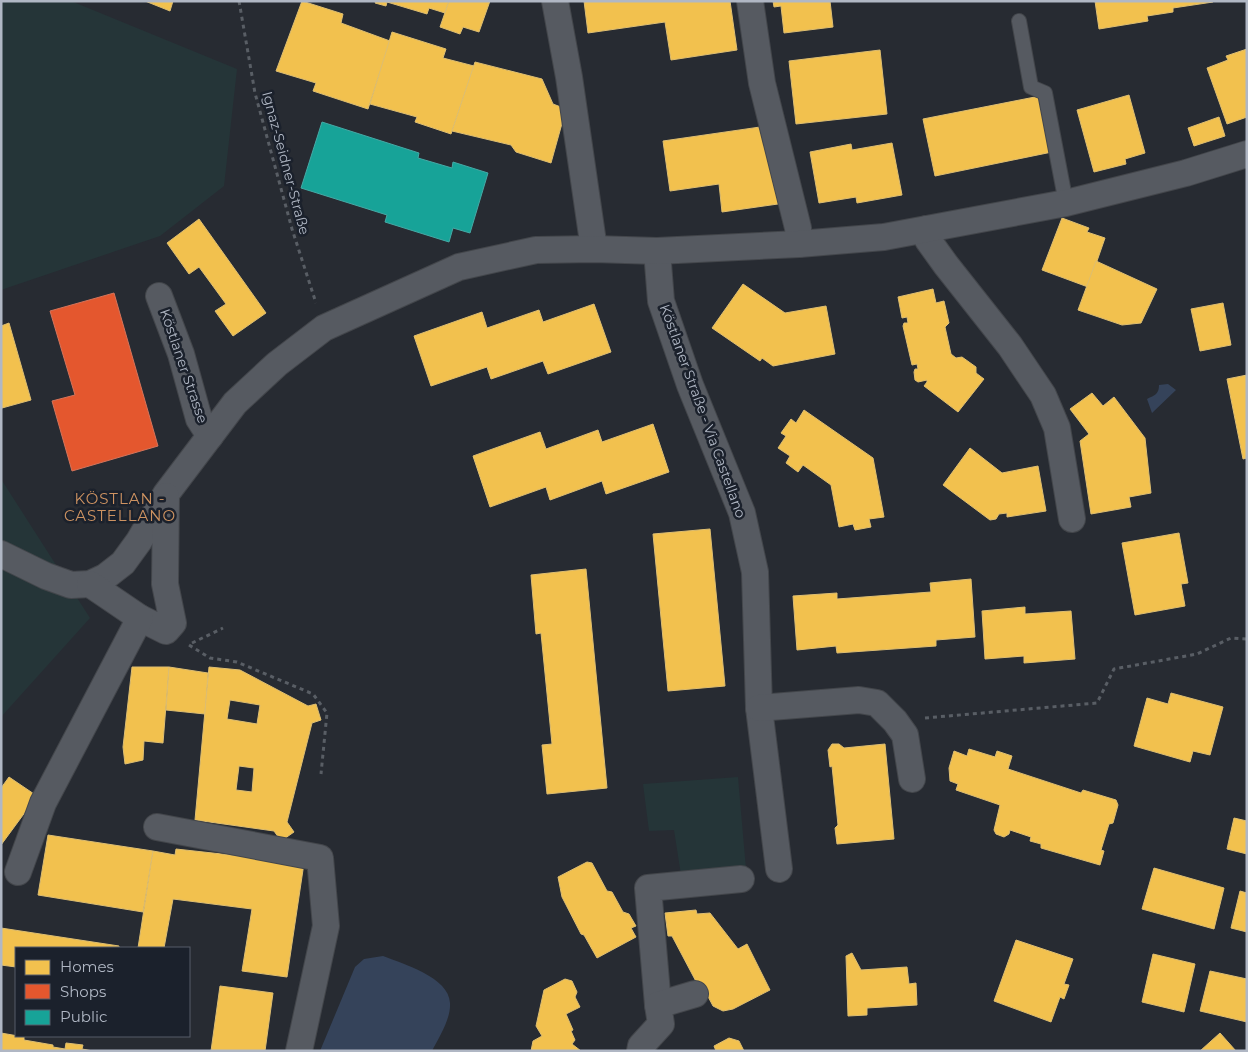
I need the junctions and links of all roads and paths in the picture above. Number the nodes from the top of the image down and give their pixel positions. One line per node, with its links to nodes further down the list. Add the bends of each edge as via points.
1 (239, 1): 12 (path, Ignaz-Seidner-Straße, via 255,93 292,229)
2 (555, 1): 9 (street)
3 (750, 1): 8 (street, via 762,83 798,228)
4 (1019, 21): 6 (lane, via 1031,87 1045,93)
5 (1247, 154): 6 (street)
6 (1066, 203): 7 (street)
7 (926, 229): 8 (street, via 884,237); 15 (street, via 928,240 946,266 1010,346 1043,395 1057,428)
8 (799, 244): 10 (street)
9 (594, 249): 10 (street); 12 (street, via 536,250 459,266)
10 (657, 251): 23 (street, Köstlaner Straße - Via Castellano, via 661,301 746,530 755,572)
11 (159, 296): 13 (street, Köstlaner Strasse, via 181,354 199,419)
12 (324, 328): 13 (street, via 277,364 235,403)
13 (210, 436): 14 (street)
14 (166, 494): 17 (street, via 123,563); 20 (street, via 165,584 172,623)
15 (1072, 519)
16 (1, 554): 17 (street, via 71,585)
17 (90, 584): 18 (street)
18 (140, 618): 20 (street); 29 (street, via 43,803)
19 (223, 628): 22 (path)
20 (166, 631): 22 (path)
21 (1247, 639): 24 (path, via 1231,638 1197,654 1114,669 1097,703)
22 (189, 645): 25 (path, via 210,658 237,662 313,694 327,713)
23 (759, 708): 24 (street, via 859,700 877,703); 28 (street, Köstlaner Straße - Via Castellano)
24 (895, 721): 26 (street, via 905,735)
25 (321, 774)
26 (912, 779)
27 (157, 827): 33 (street, via 320,858 326,926)
28 (779, 869)
29 (18, 872)
30 (741, 879): 32 (street, via 648,888)
31 (695, 994): 32 (street)
32 (658, 1005): 34 (street, via 661,1024)
33 (299, 1051)
34 (640, 1051)

